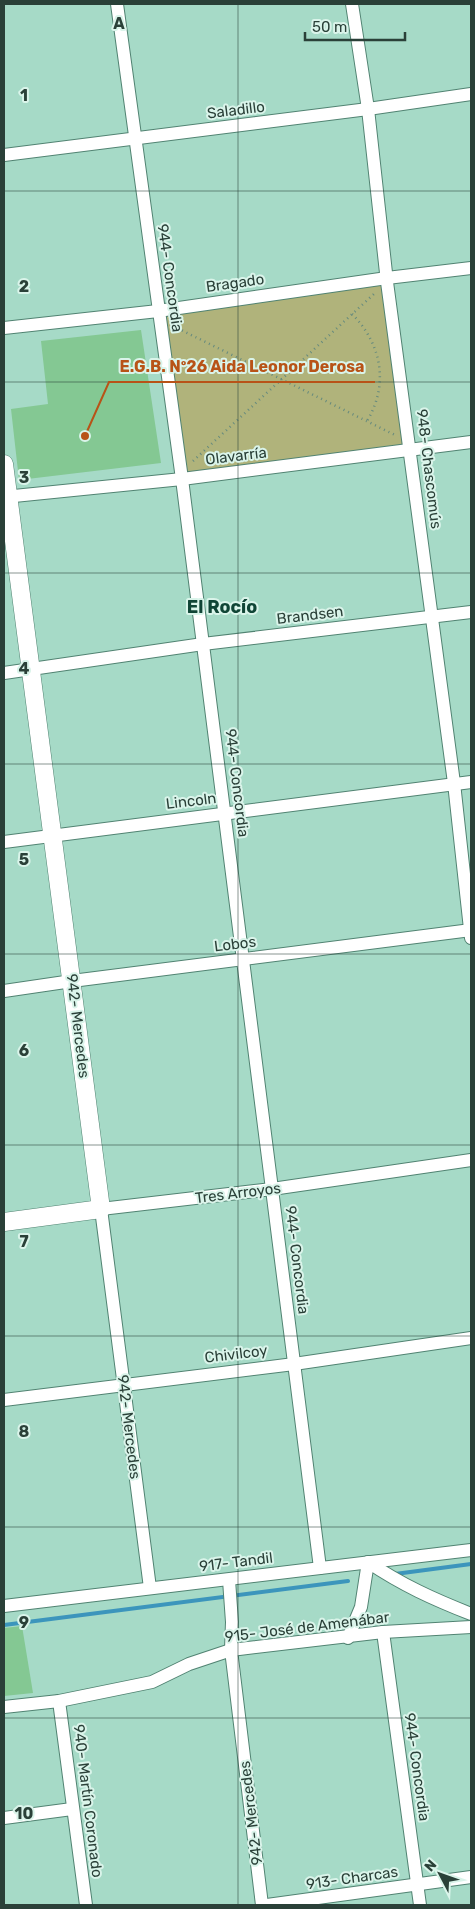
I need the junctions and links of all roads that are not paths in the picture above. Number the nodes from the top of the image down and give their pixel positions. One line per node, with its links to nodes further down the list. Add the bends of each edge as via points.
1 (117, 4): 5 (street, 944- Concordia)
2 (352, 4): 4 (street, 948- Chascomús)
3 (471, 94): 4 (street, Saladillo)
4 (368, 109): 5 (street, Saladillo); 8 (street, 948- Chascomús)
5 (134, 139): 6 (street, Saladillo); 9 (street, 944- Concordia)
6 (4, 155)
7 (471, 268): 8 (street, Bragado)
8 (387, 280): 9 (street, Bragado); 12 (street, 948- Chascomús)
9 (158, 315): 10 (street, Bragado); 14 (street, 944- Concordia)
10 (4, 328)
11 (471, 442): 12 (street, Olavarría)
12 (410, 446): 14 (street, Olavarría); 17 (street, 948- Chascomús)
13 (4, 464): 15 (main road, 942- Mercedes)
14 (181, 476): 15 (street, Olavarría); 18 (street, 944- Concordia)
15 (6, 497): 19 (main road, 942- Mercedes)
16 (471, 612): 17 (street, Brandsen)
17 (432, 616): 18 (street, Brandsen); 22 (street, 948- Chascomús)
18 (203, 644): 19 (street, Brandsen); 23 (street, 944- Concordia)
19 (31, 670): 20 (street, Brandsen); 24 (main road, 942- Mercedes)
20 (4, 673)
21 (471, 782): 22 (street, Lincoln)
22 (454, 783): 23 (street, Lincoln); 26 (street, 948- Chascomús)
23 (224, 813): 24 (street, Lincoln); 27 (street, 944- Concordia)
24 (53, 835): 25 (street, Lincoln); 28 (main road, 942- Mercedes)
25 (4, 842)
26 (471, 933): 27 (street, Lobos)
27 (243, 959): 28 (street, Lobos); 31 (street, 944- Concordia)
28 (72, 981): 29 (street, Lobos); 32 (main road, 942- Mercedes)
29 (4, 992)
30 (471, 1160): 31 (street, Tres Arroyos)
31 (272, 1189): 32 (street, Tres Arroyos); 35 (street, 944- Concordia)
32 (101, 1209): 33 (main road, Tres Arroyos); 36 (street, 942- Mercedes)
33 (4, 1222)
34 (471, 1338): 35 (street, Chivilcoy)
35 (294, 1364): 36 (street, Chivilcoy); 40 (street, 944- Concordia)
36 (124, 1384): 37 (street, Chivilcoy); 41 (street, 942- Mercedes)
37 (4, 1400)
38 (471, 1550): 39 (street, 917- Tandil)
39 (368, 1562): 40 (street, 917- Tandil); 44 (street, via 430,1598); 47 (street, via 361,1607)
40 (320, 1568): 42 (street, 917- Tandil)
41 (150, 1588): 42 (street, 917- Tandil); 43 (street, 917- Tandil)
42 (230, 1590): 48 (street, 942- Mercedes)
43 (4, 1606)
44 (471, 1614)
45 (471, 1627): 46 (street, 915- José de Amenábar)
46 (383, 1632): 47 (street, 915- José de Amenábar); 54 (street, 944- Concordia)
47 (348, 1638): 48 (street, 915- José de Amenábar)
48 (231, 1650): 49 (street, 915- José de Amenábar, via 189,1664 152,1682); 56 (street, 942- Mercedes)
49 (59, 1701): 50 (street, 915- José de Amenábar); 51 (street, 940- Martín Coronado)
50 (4, 1707)
51 (72, 1809): 52 (street); 55 (street, 940- Martín Coronado)
52 (4, 1818)
53 (471, 1877): 54 (street, 913- Charcas)
54 (417, 1885): 57 (street, 913- Charcas); 58 (street, 944- Concordia)
55 (86, 1905)
56 (262, 1905)
57 (267, 1905)
58 (420, 1905)

